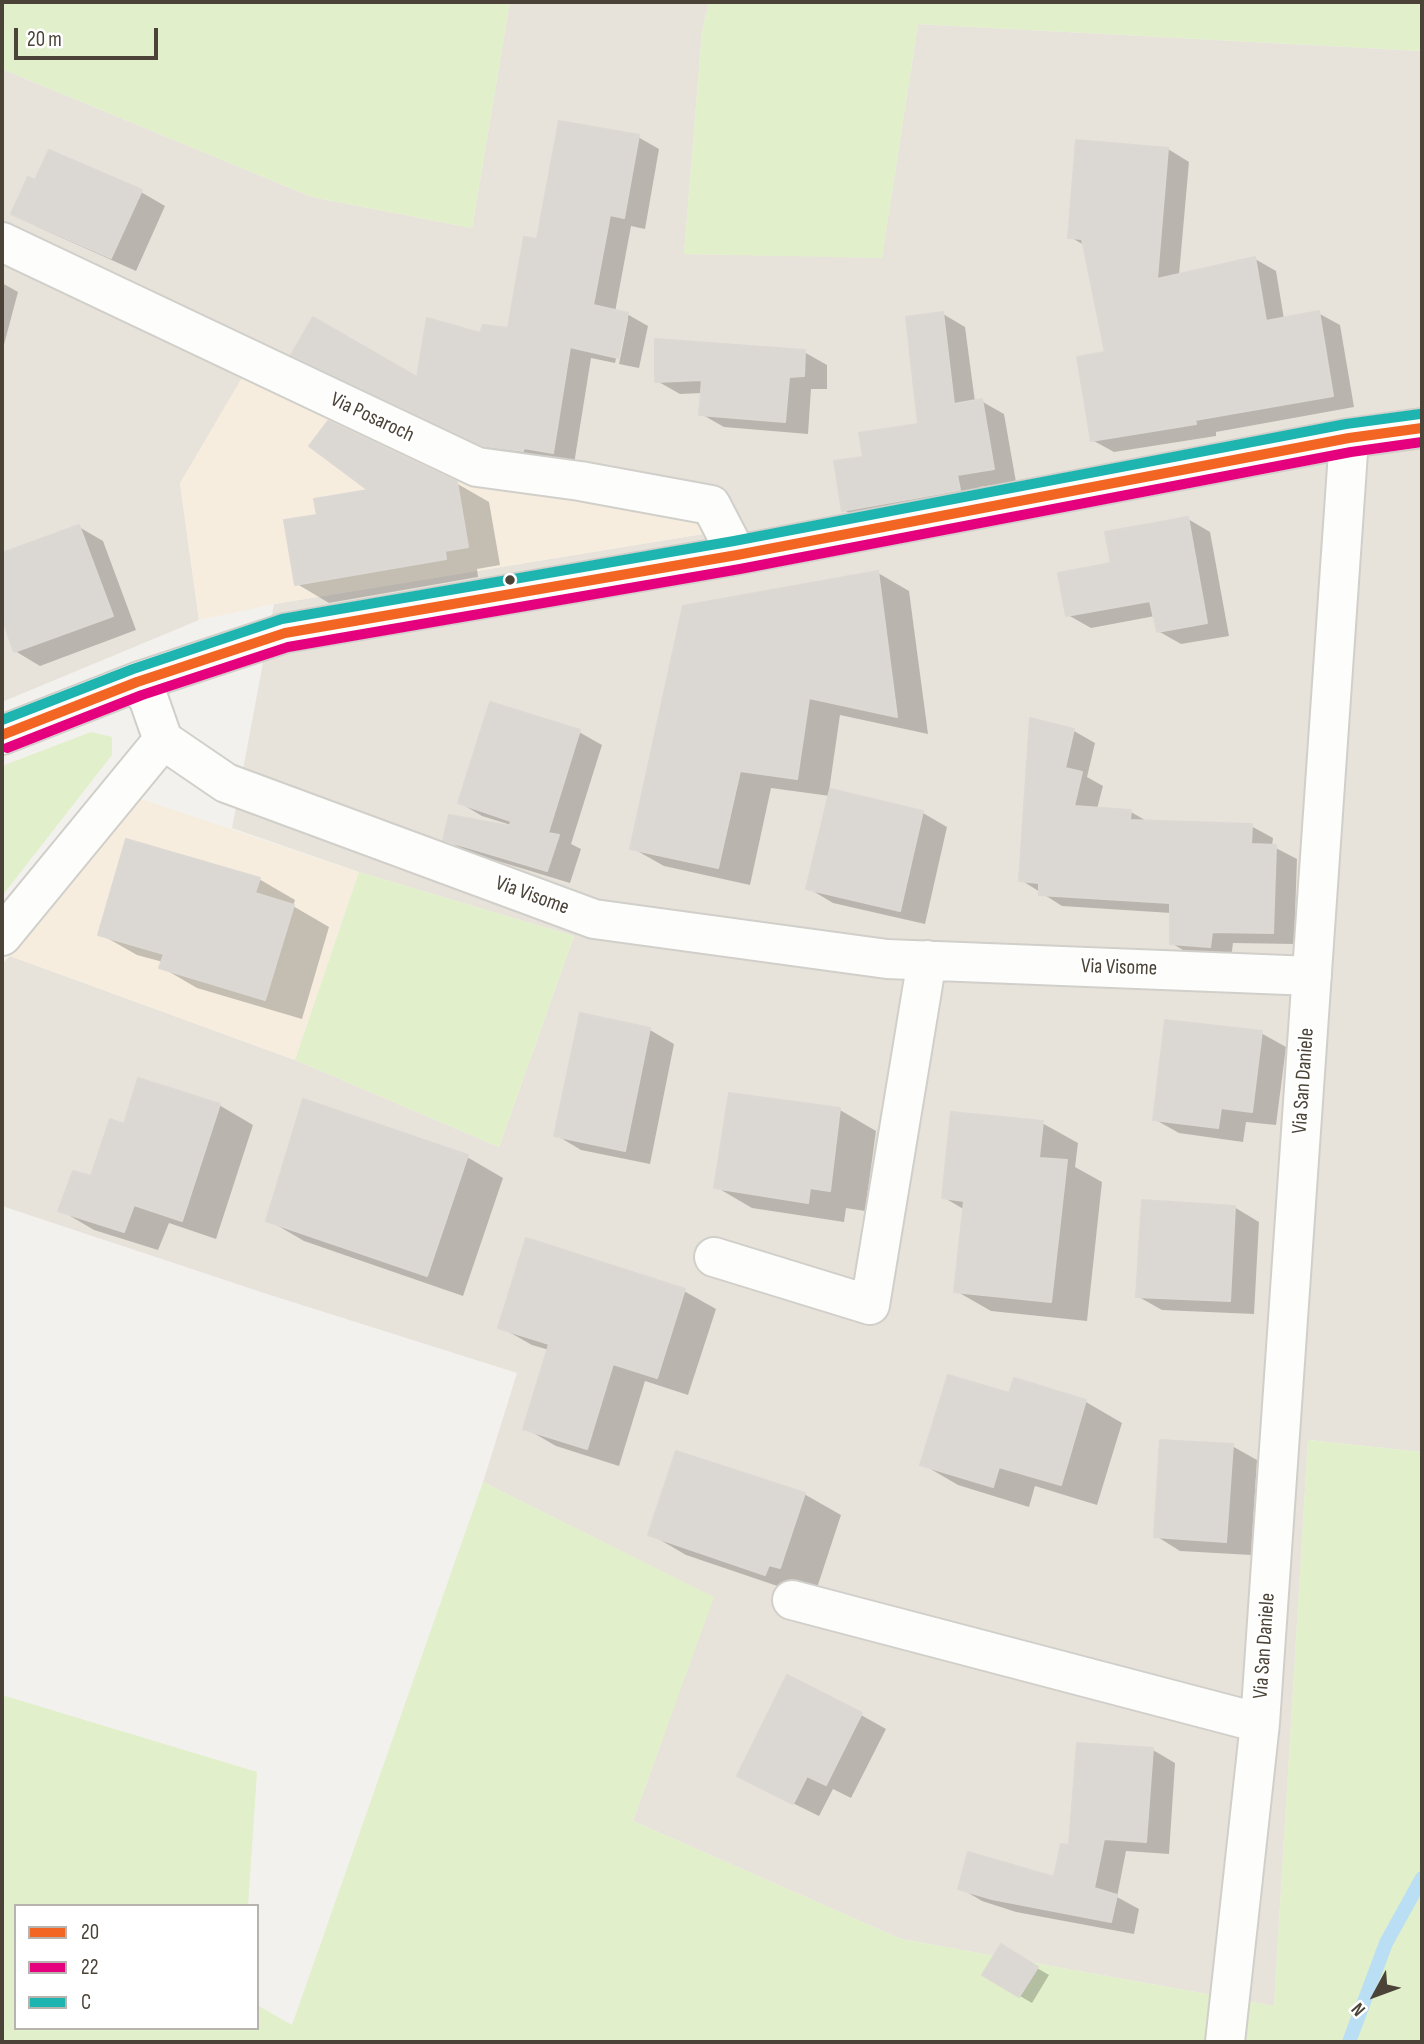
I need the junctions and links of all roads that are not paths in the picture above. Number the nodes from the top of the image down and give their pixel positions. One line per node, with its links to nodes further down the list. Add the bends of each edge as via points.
1 (2, 242): 4 (street, Via Posaroch, via 477,467 711,505)
2 (1422, 428): 3 (street)
3 (1349, 438): 4 (street); 10 (street, Via San Daniele)
4 (737, 555): 5 (street, via 285,633)
5 (137, 682): 6 (street); 7 (street, via 149,700)
6 (2, 734)
7 (163, 740): 8 (street); 9 (street, Via Visome, via 226,783 594,919 887,959)
8 (2, 936)
9 (927, 960): 10 (street, Via Visome); 11 (street, via 870,1305)
10 (1312, 976): 13 (street, Via San Daniele)
11 (713, 1258)
12 (792, 1601): 13 (street, Via San Daniele)
13 (1260, 1723): 14 (street, Via San Daniele)
14 (1225, 2042)

